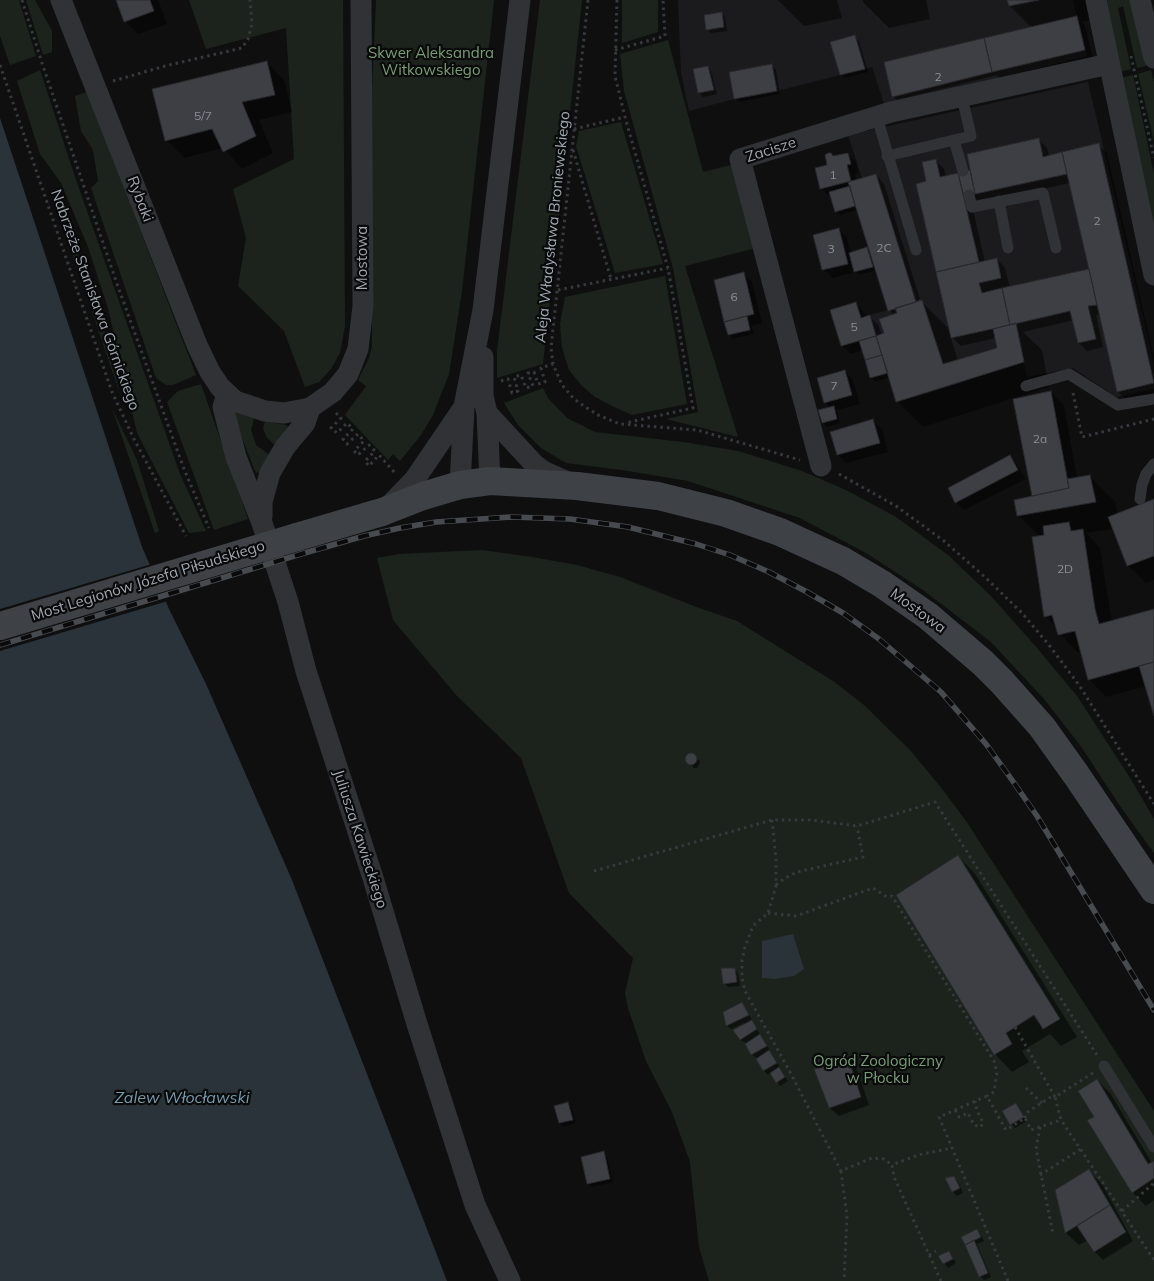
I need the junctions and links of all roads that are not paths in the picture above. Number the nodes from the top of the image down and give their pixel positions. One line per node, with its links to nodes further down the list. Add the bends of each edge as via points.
1 (62, 0): 21 (street, Rybaki, via 197,345 210,372)
2 (361, 0): 24 (street, Mostowa, via 361,332 348,374 333,392)
3 (520, 0): 19 (street, Mostowa)
4 (1096, 0): 7 (street)
5 (1140, 0): 6 (street)
6 (1154, 58)
7 (1109, 64): 8 (street, Zacisze); 18 (street)
8 (962, 97): 9 (street, Zacisze); 10 (lane, via 971,136)
9 (877, 117): 11 (lane); 27 (street, Zacisze, via 740,159)
10 (954, 140): 11 (lane); 12 (lane)
11 (887, 156): 17 (lane)
12 (963, 172)
13 (969, 195): 14 (lane, via 972,207)
14 (999, 201): 15 (lane); 16 (lane, via 1043,193)
15 (1008, 248)
16 (1056, 248)
17 (916, 250)
18 (1154, 276)
19 (484, 310): 23 (street, Mostowa); 25 (street, Mostowa, via 483,396)
20 (1026, 386): 22 (lane, via 1069,374 1118,405)
21 (226, 394): 24 (street, Mostowa, via 241,404 265,412 284,413); 33 (street, Juliusza Kawieckiego, via 224,407 236,456)
22 (1154, 399)
23 (464, 407): 29 (street, Mostowa); 32 (street, Mostowa, via 416,479)
24 (310, 408): 33 (street, via 305,423 270,473 262,502)
25 (486, 413): 28 (street, Mostowa); 30 (street, Mostowa, via 535,465)
26 (1154, 464): 31 (lane, via 1146,474)
27 (821, 466)
28 (490, 481): 29 (main road, Mostowa); 30 (main road, Mostowa)
29 (460, 485): 32 (main road, Mostowa)
30 (577, 486): 36 (main road, Mostowa, via 658,496 754,522 843,561 914,606 965,646 1042,727)
31 (1140, 499)
32 (382, 512): 34 (main road, Mostowa)
33 (262, 523): 39 (street, Juliusza Kawieckiego, via 472,1196)
34 (297, 537): 35 (main road, Most Legionów Józefa Piłsudskiego, bridge)
35 (0, 626)
36 (1154, 890)
37 (1104, 1066): 38 (lane)
38 (1154, 1147)
39 (510, 1281)

